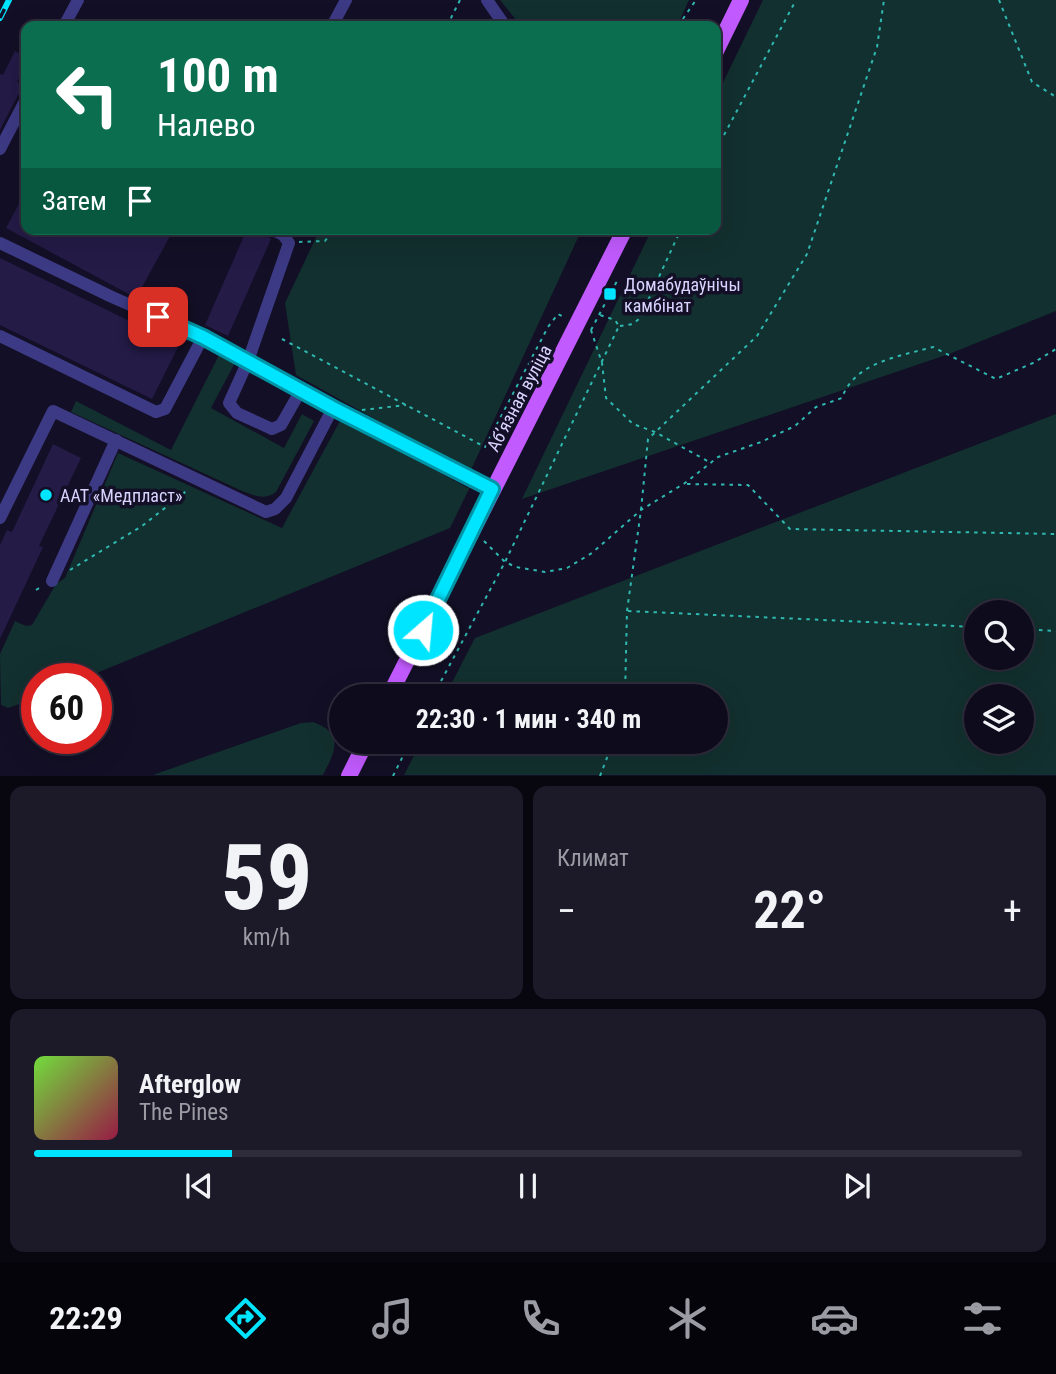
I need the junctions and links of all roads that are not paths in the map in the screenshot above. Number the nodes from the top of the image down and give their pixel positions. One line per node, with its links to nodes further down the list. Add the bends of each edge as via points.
1 (78, 0): 5 (lane)
2 (346, 0): 6 (lane)
3 (487, 0): 7 (lane)
4 (741, 0): 8 (main road)
5 (67, 21)
6 (335, 21)
7 (502, 21)
8 (721, 41)
9 (21, 109): 10 (lane)
10 (0, 149)
11 (283, 235): 16 (lane, via 289,243)
12 (622, 235): 20 (main road, Абʼязная вуліца)
13 (0, 243): 15 (lane)
14 (0, 335): 15 (lane, via 156,412 164,409)
15 (203, 337): 16 (lane)
16 (248, 361): 17 (lane); 17 (lane, via 230,398 237,413 267,428 277,427)
17 (301, 390): 18 (lane)
18 (337, 410): 19 (lane, via 286,498 265,512); 20 (lane)
19 (116, 440): 21 (lane, via 53,411); 23 (lane)
20 (492, 489): 24 (main road, Абʼязная вуліца)
21 (5, 496): 22 (lane)
22 (0, 518)
23 (52, 581)
24 (395, 684)
25 (360, 754): 26 (main road)
26 (349, 775)

